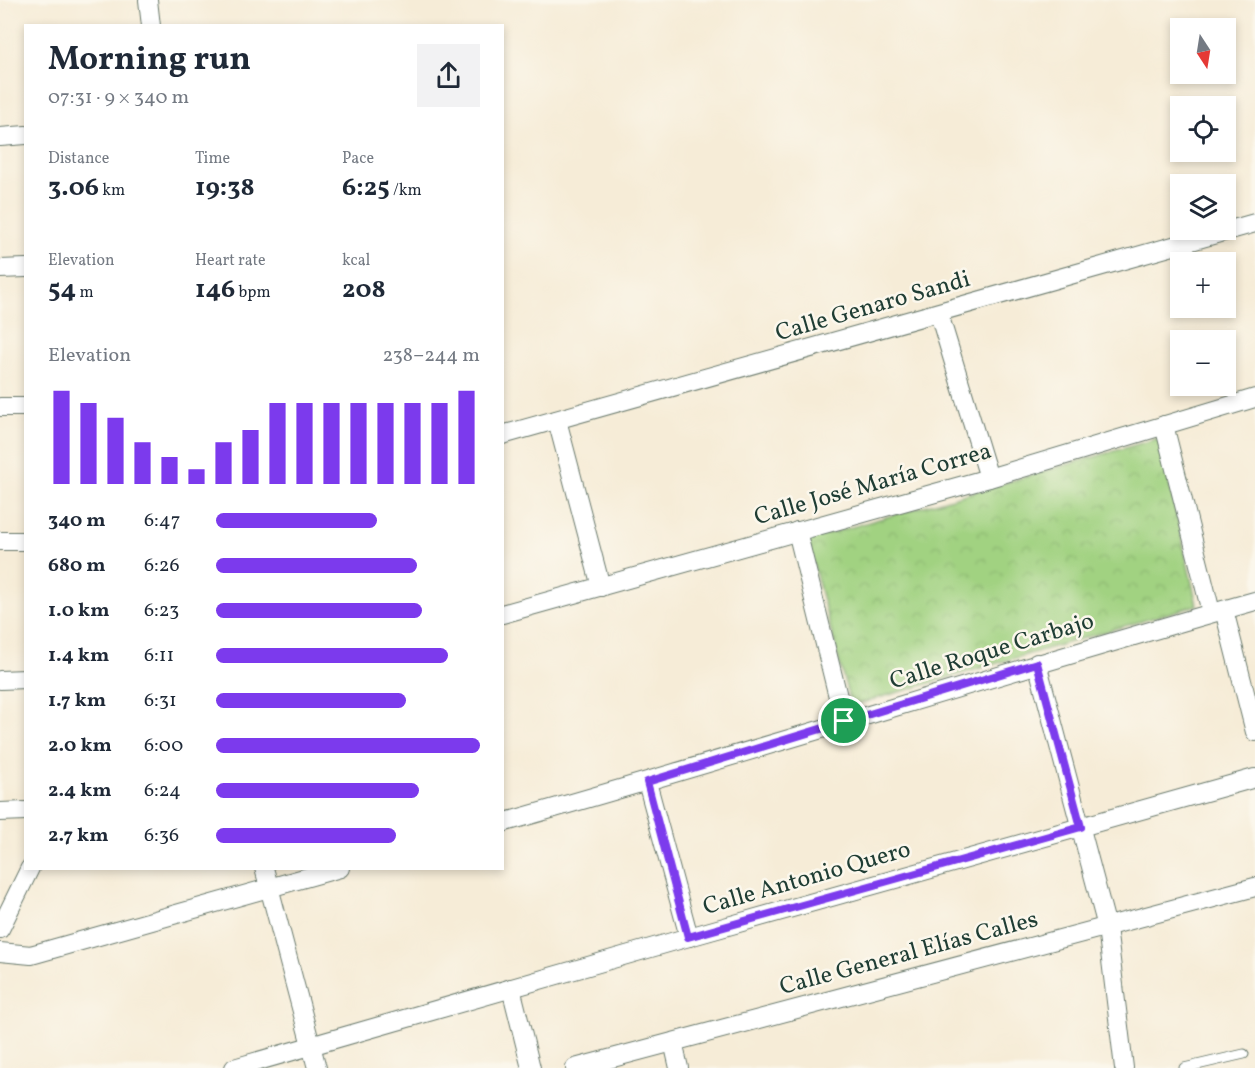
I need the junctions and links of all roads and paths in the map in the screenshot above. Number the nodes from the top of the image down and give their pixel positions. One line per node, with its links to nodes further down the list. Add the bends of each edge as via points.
1 (148, 0): 2 (street)
2 (150, 24)
3 (24, 135): 4 (street)
4 (0, 137)
5 (1255, 224): 8 (street, Calle Genaro Sandi)
6 (24, 268): 7 (street)
7 (0, 269)
8 (939, 314): 12 (street, Calle Genaro Sandi); 15 (street)
9 (1255, 398): 13 (street, Calle José María Correa)
10 (0, 407): 11 (street)
11 (24, 407)
12 (556, 420): 14 (street, Calle Genaro Sandi); 19 (street)
13 (1164, 425): 15 (street, Calle José María Correa); 21 (street)
14 (504, 434)
15 (989, 478): 16 (street, Calle José María Correa)
16 (797, 531): 19 (street, Calle José María Correa); 26 (street)
17 (0, 541): 18 (street)
18 (24, 541)
19 (601, 587): 22 (street, Calle José María Correa)
20 (1255, 601): 21 (street, Calle Roque Carbajo)
21 (1217, 611): 23 (street, Calle Roque Carbajo); 27 (street)
22 (504, 613)
23 (1037, 663): 26 (street, Calle Roque Carbajo); 33 (street)
24 (24, 679): 25 (street)
25 (0, 680)
26 (844, 721): 29 (street, Calle Roque Carbajo)
27 (1255, 732)
28 (1255, 778): 33 (street, Calle Antonio Quero)
29 (647, 782): 32 (street, Calle Roque Carbajo); 41 (street)
30 (24, 811): 31 (street)
31 (0, 812)
32 (504, 822)
33 (1081, 827): 39 (street); 41 (street, Calle Antonio Quero)
34 (29, 870): 40 (street)
35 (264, 870): 38 (street)
36 (333, 870): 38 (street)
37 (1255, 887): 39 (street, Calle General Elías Calles)
38 (269, 888): 42 (street, via 31,956); 45 (street)
39 (1107, 927): 44 (street, Calle General Elías Calles); 52 (street)
40 (0, 929)
41 (688, 937): 43 (street, Calle Antonio Quero)
42 (0, 952)
43 (511, 988): 45 (street, Calle Antonio Quero); 49 (street)
44 (673, 1042): 50 (street, Calle General Elías Calles); 51 (street)
45 (310, 1046): 47 (street, Calle Antonio Quero); 48 (street)
46 (1244, 1054): 53 (lane)
47 (234, 1068)
48 (317, 1068)
49 (531, 1068)
50 (575, 1068)
51 (679, 1068)
52 (1124, 1068)
53 (1184, 1068)

